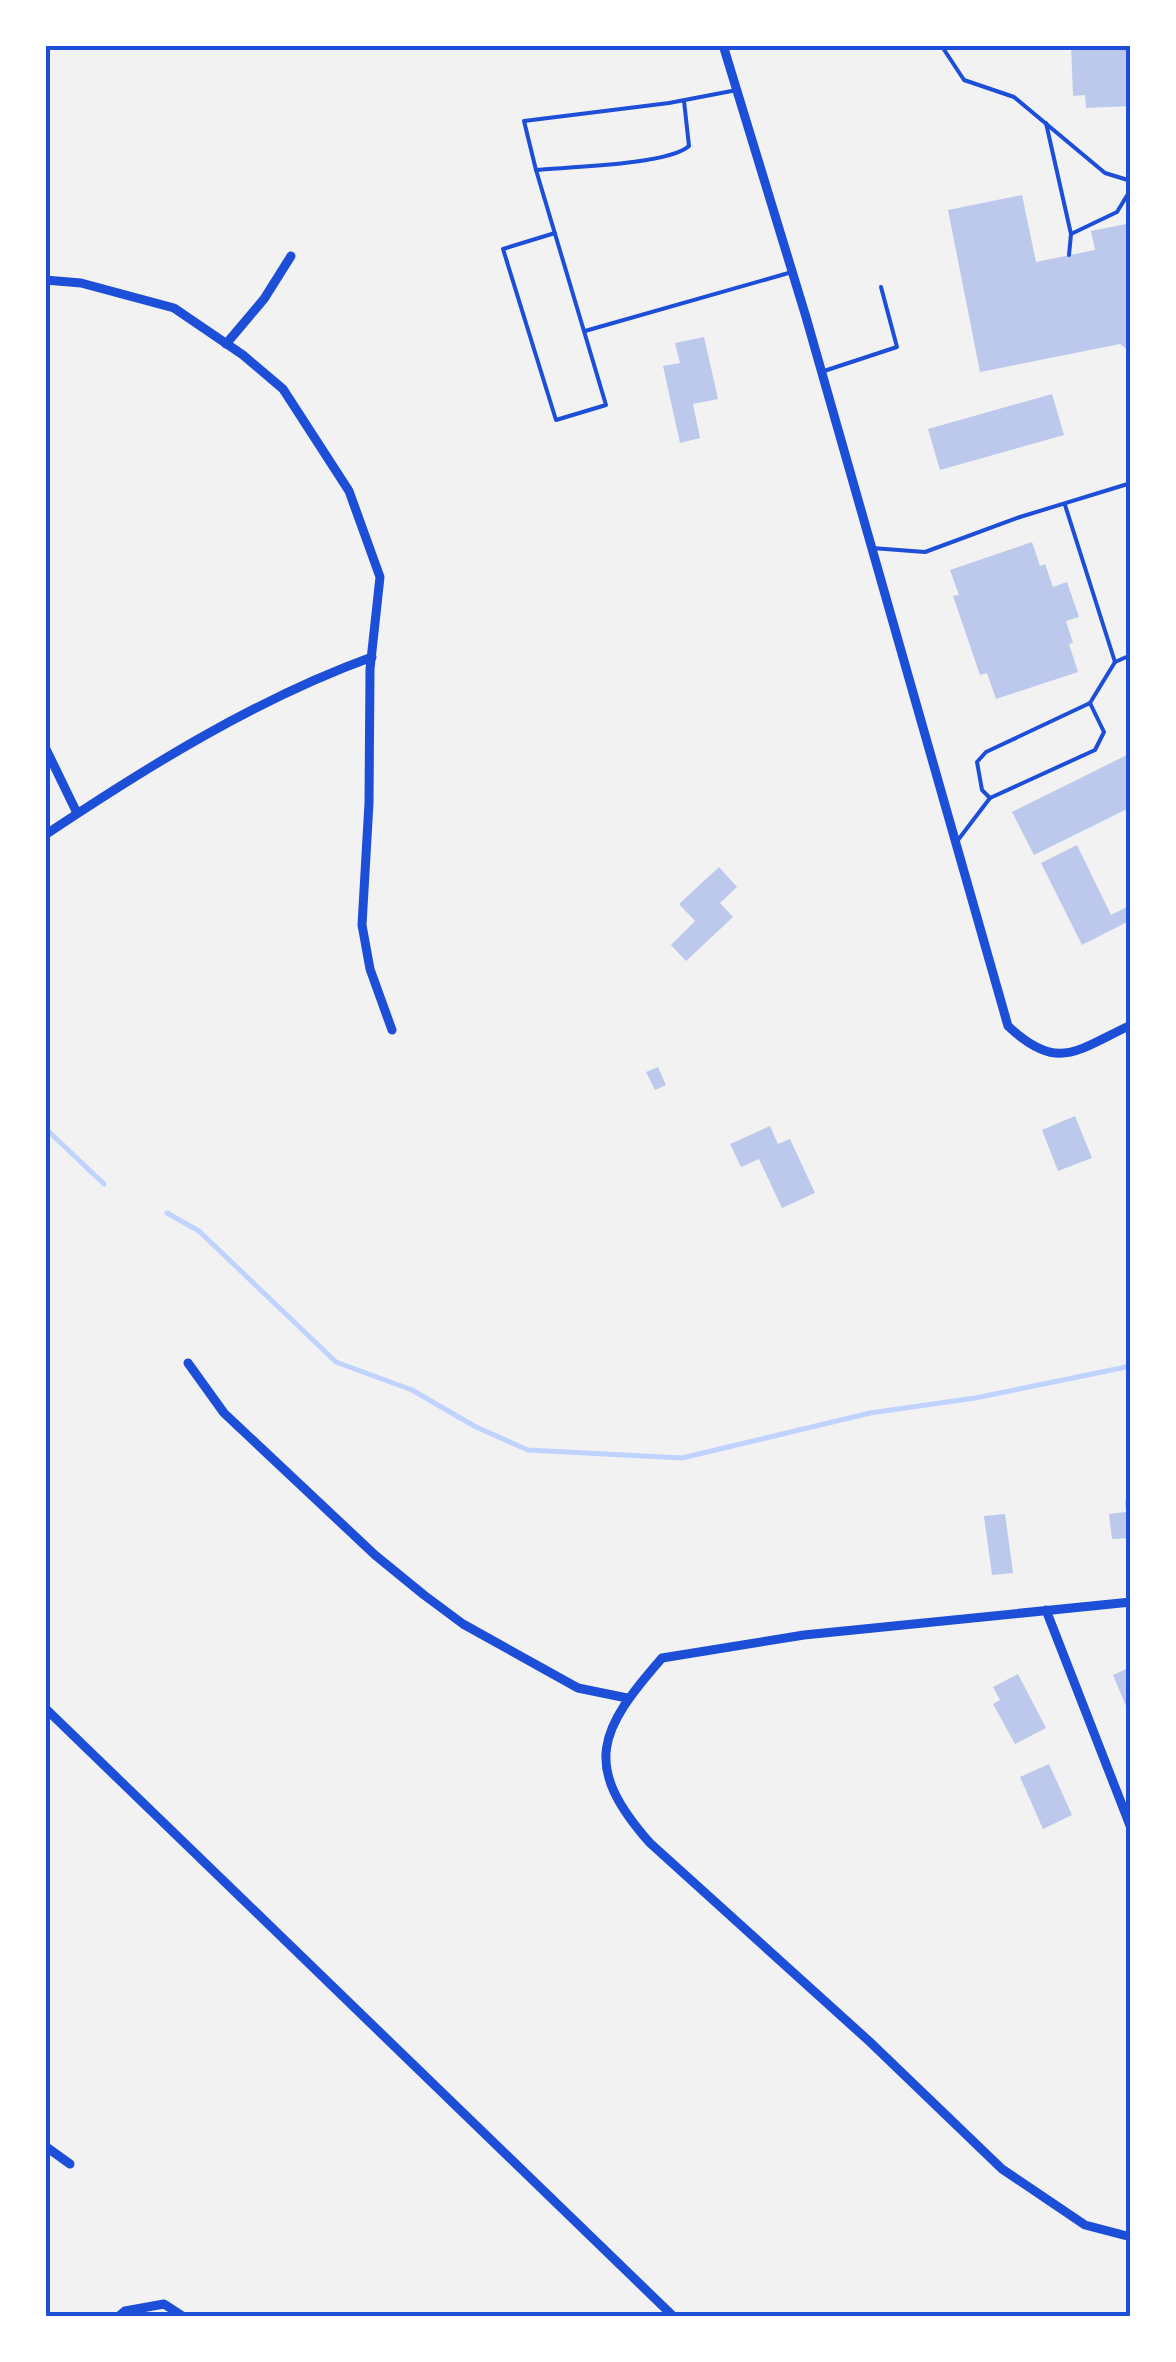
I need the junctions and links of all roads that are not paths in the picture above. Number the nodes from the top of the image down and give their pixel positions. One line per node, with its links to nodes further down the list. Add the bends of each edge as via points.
1 (723, 45): 2 (street)
2 (737, 90): 3 (lane); 7 (street)
3 (684, 100): 4 (lane, via 690,136 682,153); 4 (lane, via 524,121)
4 (536, 170): 5 (lane)
5 (554, 233): 10 (lane); 10 (lane, via 503,249 556,420 606,405)
6 (291, 256): 11 (street)
7 (792, 272): 10 (lane); 12 (street)
8 (45, 280): 11 (street, via 174,308)
9 (881, 286): 12 (lane, via 897,347)
10 (584, 331)
11 (226, 344): 17 (street, via 283,388 349,492 380,578)
12 (821, 372): 15 (street)
13 (1131, 483): 14 (lane)
14 (1064, 503): 15 (lane, via 925,552); 18 (lane)
15 (872, 548): 24 (street)
16 (1131, 655): 18 (lane)
17 (372, 656): 22 (street, via 257,709); 26 (street, via 362,925)
18 (1115, 662): 19 (lane)
19 (1090, 703): 21 (lane, via 1104,732 1094,750); 21 (lane, via 986,752 978,762 982,790)
20 (45, 747): 22 (street)
21 (990, 798): 24 (lane)
22 (77, 813): 23 (street)
23 (45, 834)
24 (956, 842): 25 (street, via 1008,1026 1050,1055 1072,1052)
25 (1131, 1024)
26 (392, 1030)
27 (188, 1363): 30 (street, via 224,1413 424,1596 578,1688)
28 (1131, 1602): 29 (street)
29 (1046, 1610): 30 (street, via 804,1635 662,1658); 32 (street)
30 (627, 1698): 35 (street, via 605,1745 610,1789 650,1842 1002,2169 1085,2225)
31 (45, 1708): 38 (street)
32 (1131, 1828)
33 (45, 2146): 34 (street)
34 (70, 2164)
35 (1131, 2237)
36 (118, 2317): 37 (street, via 164,2304)
37 (184, 2317)
38 (674, 2317)

